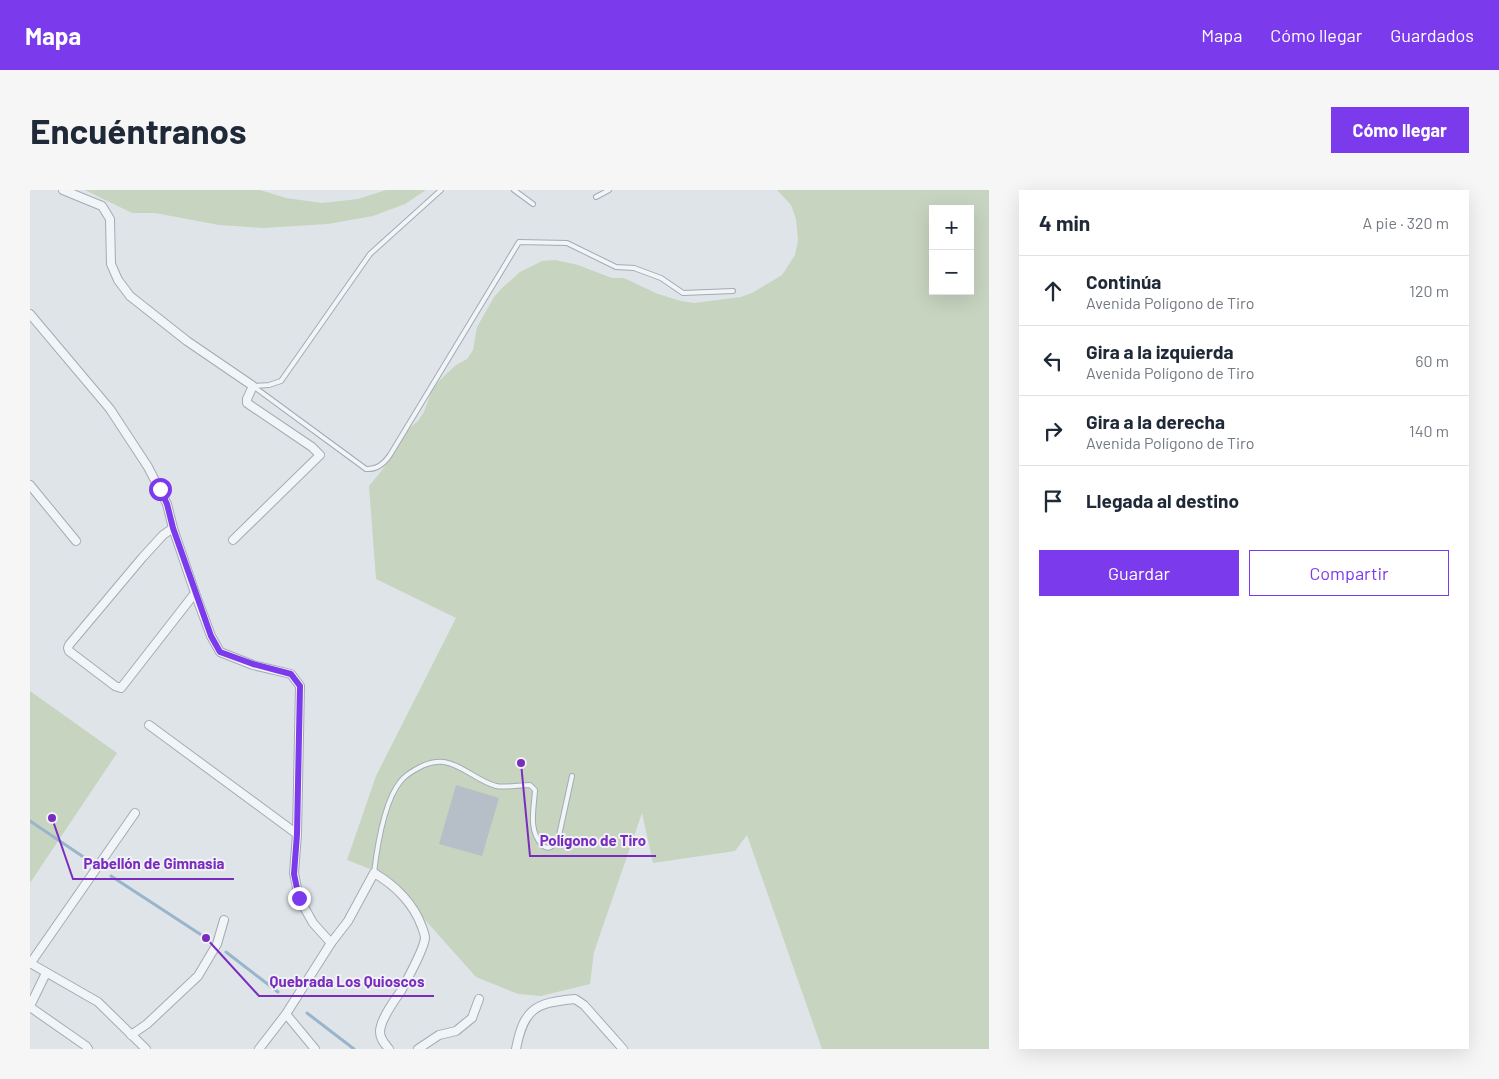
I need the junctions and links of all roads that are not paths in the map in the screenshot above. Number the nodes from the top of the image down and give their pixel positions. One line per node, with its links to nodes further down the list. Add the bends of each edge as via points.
1 (63, 190): 9 (street, via 102,206 110,219 111,264 130,296 187,341)
2 (441, 190): 9 (lane, via 370,254 281,381)
3 (514, 190): 6 (lane)
4 (609, 190): 5 (lane)
5 (596, 197)
6 (533, 204)
7 (733, 291): 9 (lane, via 683,293 662,278 634,268 616,267 566,243 519,242 390,455 384,464 371,470)
8 (30, 314): 11 (street, via 114,416 160,489)
9 (253, 386): 12 (street, via 247,403 320,455)
10 (30, 485): 13 (street)
11 (173, 528): 14 (street); 14 (street, via 142,558 69,645 69,651 121,688)
12 (233, 540)
13 (76, 541)
14 (195, 593): 18 (street, via 220,652 291,674 300,686)
15 (149, 724): 18 (street)
16 (572, 776): 19 (lane, via 558,840 548,848 538,840 532,826 535,790 530,785 497,787 444,762 432,762 414,770 400,782 390,799)
17 (135, 813): 22 (street)
18 (297, 834): 21 (street, via 294,874 299,898 313,923)
19 (374, 873): 21 (street, via 348,921); 32 (street, via 389,882 410,904 425,937 380,1031)
20 (224, 920): 27 (street, via 217,944 198,976)
21 (331, 943): 26 (street)
22 (30, 964): 23 (street)
23 (46, 973): 25 (street); 27 (street, via 98,1002)
24 (479, 999): 33 (street, via 472,1018 456,1031 438,1035)
25 (30, 1006): 28 (street)
26 (286, 1014): 30 (street); 31 (street)
27 (131, 1035): 29 (street)
28 (88, 1049)
29 (146, 1049)
30 (259, 1049)
31 (315, 1049)
32 (388, 1049)
33 (418, 1049)
34 (516, 1049): 35 (street, via 524,1020 532,1010 552,1002 575,999)
35 (623, 1049)

